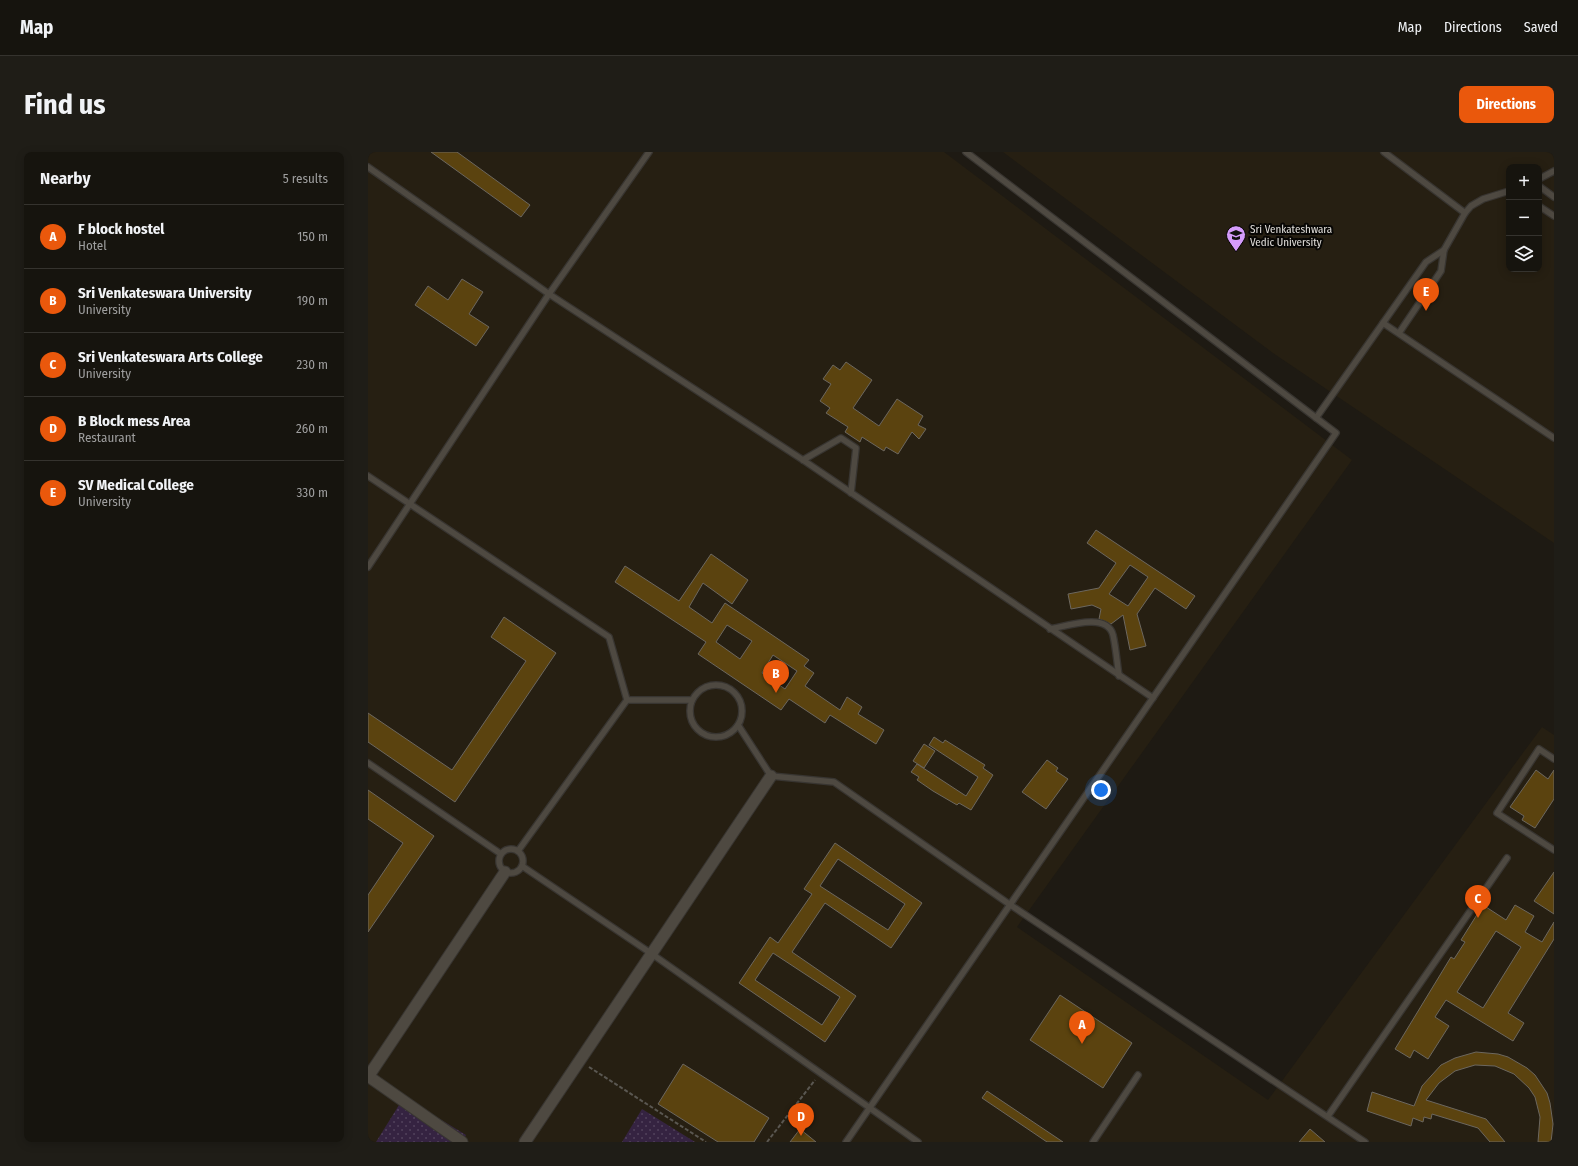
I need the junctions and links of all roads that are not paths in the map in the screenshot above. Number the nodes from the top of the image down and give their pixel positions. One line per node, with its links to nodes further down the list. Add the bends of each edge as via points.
1 (649, 152): 14 (lane)
2 (966, 152): 17 (lane)
3 (1384, 152): 11 (lane)
4 (368, 167): 14 (lane)
5 (1554, 171): 6 (lane)
6 (1542, 177)
7 (1542, 188): 9 (lane)
8 (1506, 193): 11 (lane, via 1483,199)
9 (1554, 197)
10 (1542, 208): 12 (lane)
11 (1465, 212): 13 (lane)
12 (1554, 216)
13 (1444, 250): 15 (lane, via 1426,262); 16 (lane, via 1441,271)
14 (549, 294): 19 (lane); 22 (lane)
15 (1383, 323): 16 (lane); 17 (lane)
16 (1399, 333): 18 (lane)
17 (1316, 418): 26 (lane, via 1336,433)
18 (1554, 438)
19 (803, 460): 21 (lane); 21 (lane, via 841,438 856,448)
20 (368, 476): 22 (lane)
21 (851, 493): 24 (lane)
22 (410, 505): 23 (lane); 27 (lane, via 609,637)
23 (368, 567)
24 (1050, 629): 25 (lane); 25 (lane, via 1093,621 1104,625 1113,634)
25 (1119, 676): 26 (lane)
26 (1153, 698): 39 (lane)
27 (627, 700): 28 (lane); 34 (lane)
28 (692, 700): 29 (lane, via 691,717 694,725 708,736 725,736); 29 (lane, via 704,688 712,685 728,688 738,697 742,709)
29 (738, 725): 32 (lane)
30 (1554, 759): 33 (lane, via 1539,749 1497,813)
31 (368, 763): 35 (lane)
32 (771, 776): 39 (lane, via 834,782); 40 (street)
33 (1554, 850)
34 (518, 851): 35 (lane, via 509,849); 37 (lane, via 522,855)
35 (501, 854): 38 (lane, via 500,864)
36 (1507, 858): 44 (lane)
37 (522, 866): 38 (lane, via 515,873); 40 (lane)
38 (505, 872): 42 (street)
39 (1009, 904): 43 (lane); 44 (lane)
40 (652, 954): 43 (lane); 46 (street)
41 (1138, 1075): 49 (lane)
42 (368, 1077): 45 (street)
43 (870, 1109): 47 (lane); 48 (lane)
44 (1328, 1116): 50 (lane)
45 (462, 1142)
46 (525, 1142)
47 (846, 1142)
48 (918, 1142)
49 (1094, 1142)
50 (1365, 1142)

